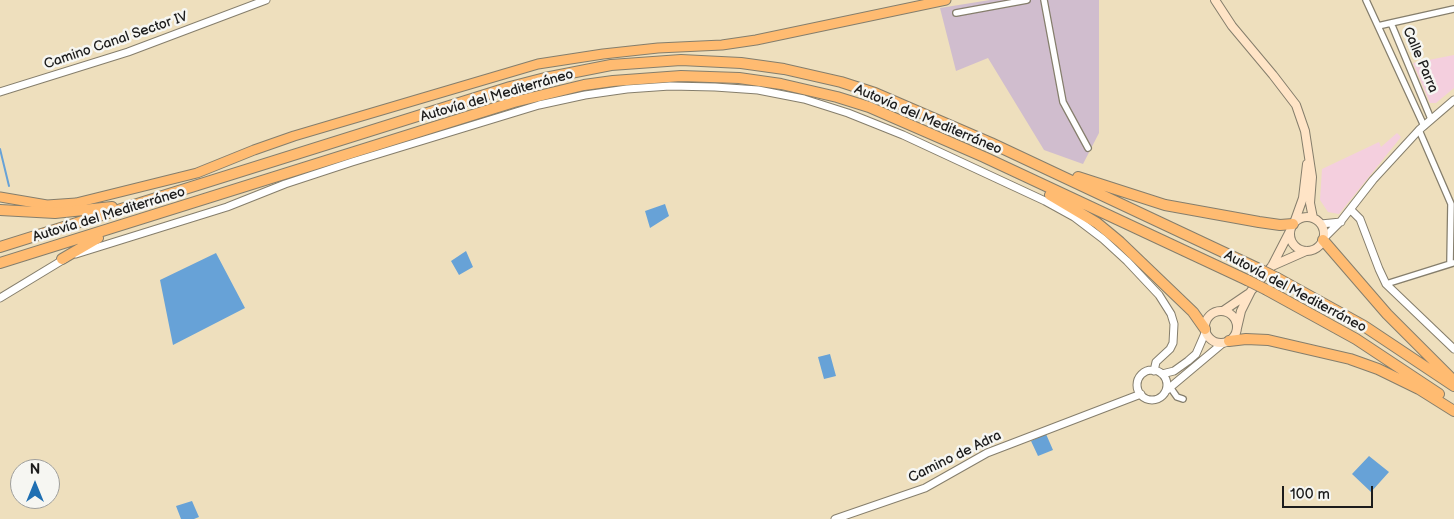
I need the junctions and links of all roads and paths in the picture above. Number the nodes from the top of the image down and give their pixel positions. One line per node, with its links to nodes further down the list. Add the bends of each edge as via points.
1 (266, 0): 11 (street, Camino Canal Sector IV, via 128,52)
2 (946, 0): 19 (main road, via 748,41 603,54 538,64 294,136 197,174 76,203 47,205)
3 (1027, 0): 8 (street)
4 (1044, 0): 16 (street, via 1063,102)
5 (1215, 0): 17 (main road, via 1296,105)
6 (1368, 0): 10 (street, Calle Parra)
7 (1454, 9): 9 (street)
8 (956, 13)
9 (1390, 23): 10 (street, Calle Parra); 13 (street, Calle Parra)
10 (1378, 26): 14 (street, Calle Parra)
11 (0, 92)
12 (1454, 100): 13 (street)
13 (1431, 119): 14 (street)
14 (1421, 128): 22 (street, via 1373,180); 33 (street, Calle Parra, via 1451,204)
15 (991, 144): 20 (highway, Autovía del Mediterráneo, via 875,93 812,75 740,63 681,60 581,70 510,87); 27 (highway, via 1110,189 1165,205); 48 (highway, Autovía del Mediterráneo, bridge, via 1277,278 1372,331)
16 (1088, 148)
17 (1308, 152): 23 (main road, via 1312,177 1310,203); 27 (main road, via 1303,198)
18 (984, 157): 24 (highway, Autovía del Mediterráneo, via 869,107 808,90 739,78 651,77 584,85 514,102); 40 (highway, via 1097,223 1180,299); 52 (highway, Autovía del Mediterráneo, bridge, via 1267,290 1364,344)
19 (0, 197)
20 (159, 197): 21 (highway, via 55,214); 29 (highway, Autovía del Mediterráneo)
21 (0, 210)
22 (1351, 210): 25 (street); 35 (street, via 1360,219)
23 (1314, 218): 26 (main road); 27 (main road, via 1303,217)
24 (137, 220): 31 (highway); 32 (highway, Autovía del Mediterráneo)
25 (1341, 222): 26 (street); 28 (street)
26 (1321, 224): 28 (main road)
27 (1292, 226): 30 (main road, via 1292,242); 34 (main road)
28 (1323, 239): 30 (main road, via 1316,248); 47 (highway, via 1387,314)
29 (0, 247)
30 (1306, 251): 34 (main road)
31 (62, 259): 37 (street); 45 (street, via 227,207 352,162 539,105 584,95 670,86 758,90 848,113 903,134 1074,217 1127,261 1159,295 1170,314 1174,324 1174,343 1156,362)
32 (0, 263)
33 (1452, 263): 35 (street)
34 (1272, 266): 36 (main road)
35 (1386, 284): 41 (street)
36 (1251, 291): 38 (main road); 39 (main road)
37 (0, 298)
38 (1224, 311): 39 (main road, via 1232,315); 40 (main road, via 1210,315)
39 (1237, 328): 42 (main road)
40 (1205, 330): 42 (main road, via 1214,341); 46 (street, via 1196,354 1174,371)
41 (1437, 334): 43 (street); 44 (street)
42 (1226, 342): 49 (street); 53 (highway, via 1268,340 1350,359 1419,389)
43 (1454, 342)
44 (1454, 349)
45 (1154, 371): 46 (street); 50 (street, via 1144,373 1138,380)
46 (1162, 374): 49 (street)
47 (1454, 381)
48 (1454, 386)
49 (1168, 389): 50 (street, via 1156,400); 51 (street)
50 (1140, 394): 54 (street, Camino de Adra, via 987,453 925,488)
51 (1183, 400)
52 (1454, 405)
53 (1454, 411)
54 (835, 519)

